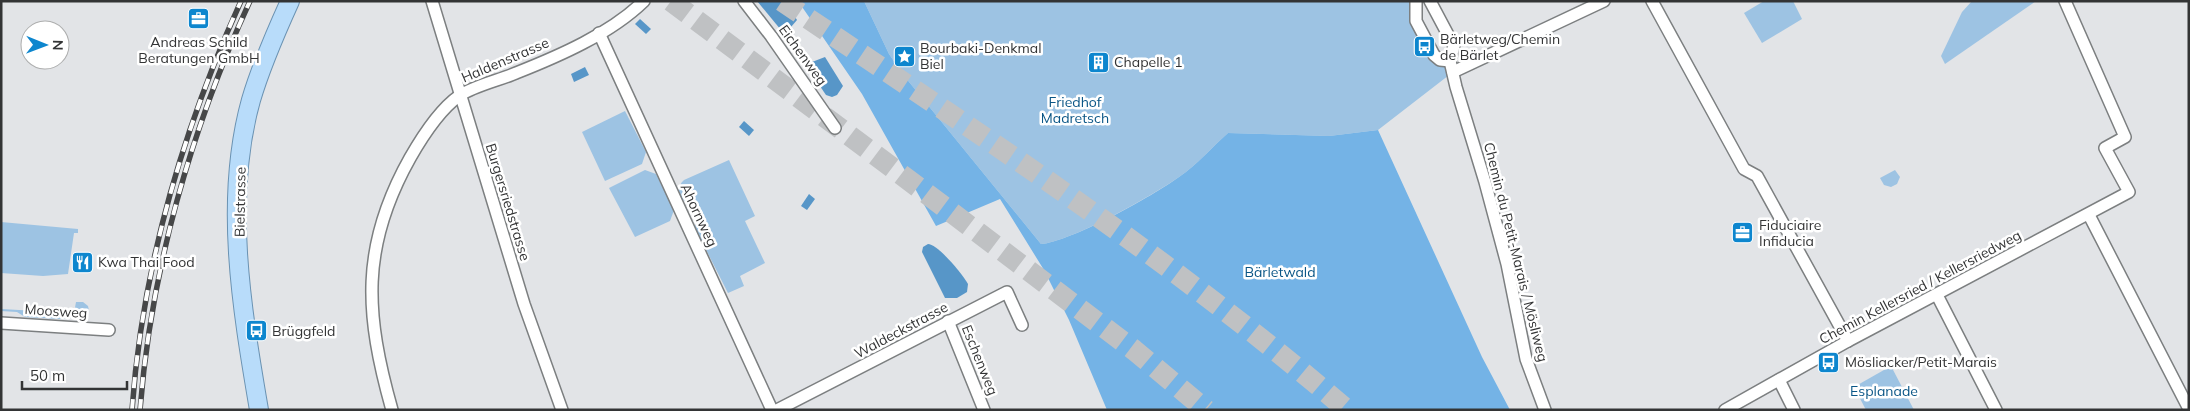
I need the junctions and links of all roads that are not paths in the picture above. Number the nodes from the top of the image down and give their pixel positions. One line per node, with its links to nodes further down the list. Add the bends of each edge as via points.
1 (290, 1): 23 (main road, Bielstrasse, via 265,56 251,102 238,177 242,285)
2 (432, 1): 12 (street, Burgersriedstrasse)
3 (644, 1): 10 (street, Haldenstrasse)
4 (744, 1): 13 (street, Eichenweg)
5 (1416, 1): 11 (street, via 1416,21 1434,55)
6 (1430, 1): 11 (street, Chemin du Petit-Marais / Mösliweg, via 1454,46)
7 (1604, 1): 11 (street)
8 (1652, 1): 20 (street, via 1744,169 1757,176)
9 (2065, 1): 14 (street, Chemin Kellersried / Kellersriedweg, via 2125,137 2105,148 2129,192)
10 (599, 33): 12 (street, Haldenstrasse, via 536,65); 26 (street, Ahornweg)
11 (1452, 67): 29 (street, Chemin du Petit-Marais / Mösliweg, via 1502,246 1526,359)
12 (460, 95): 24 (street, Haldenstrasse, via 418,143 382,219 374,255 373,326); 25 (street, Burgersriedstrasse, via 524,304)
13 (835, 128)
14 (2089, 215): 15 (street, Chemin Kellersried / Kellersriedweg); 22 (street)
15 (1936, 295): 20 (street, Chemin Kellersried / Kellersriedweg); 32 (street)
16 (948, 321): 18 (street, Waldeckstrasse, via 1007,292); 27 (street, Waldeckstrasse); 28 (street, Eschenweg)
17 (1, 323): 19 (street, Moosweg)
18 (1022, 325)
19 (109, 330)
20 (1848, 341): 21 (street, Chemin Kellersried / Kellersriedweg)
21 (1779, 380): 30 (street, Chemin Kellersried / Kellersriedweg); 31 (street)
22 (2189, 409)
23 (259, 410)
24 (392, 410)
25 (562, 410)
26 (772, 410)
27 (777, 410)
28 (984, 410)
29 (1545, 410)
30 (1725, 410)
31 (1794, 410)
32 (1996, 410)

